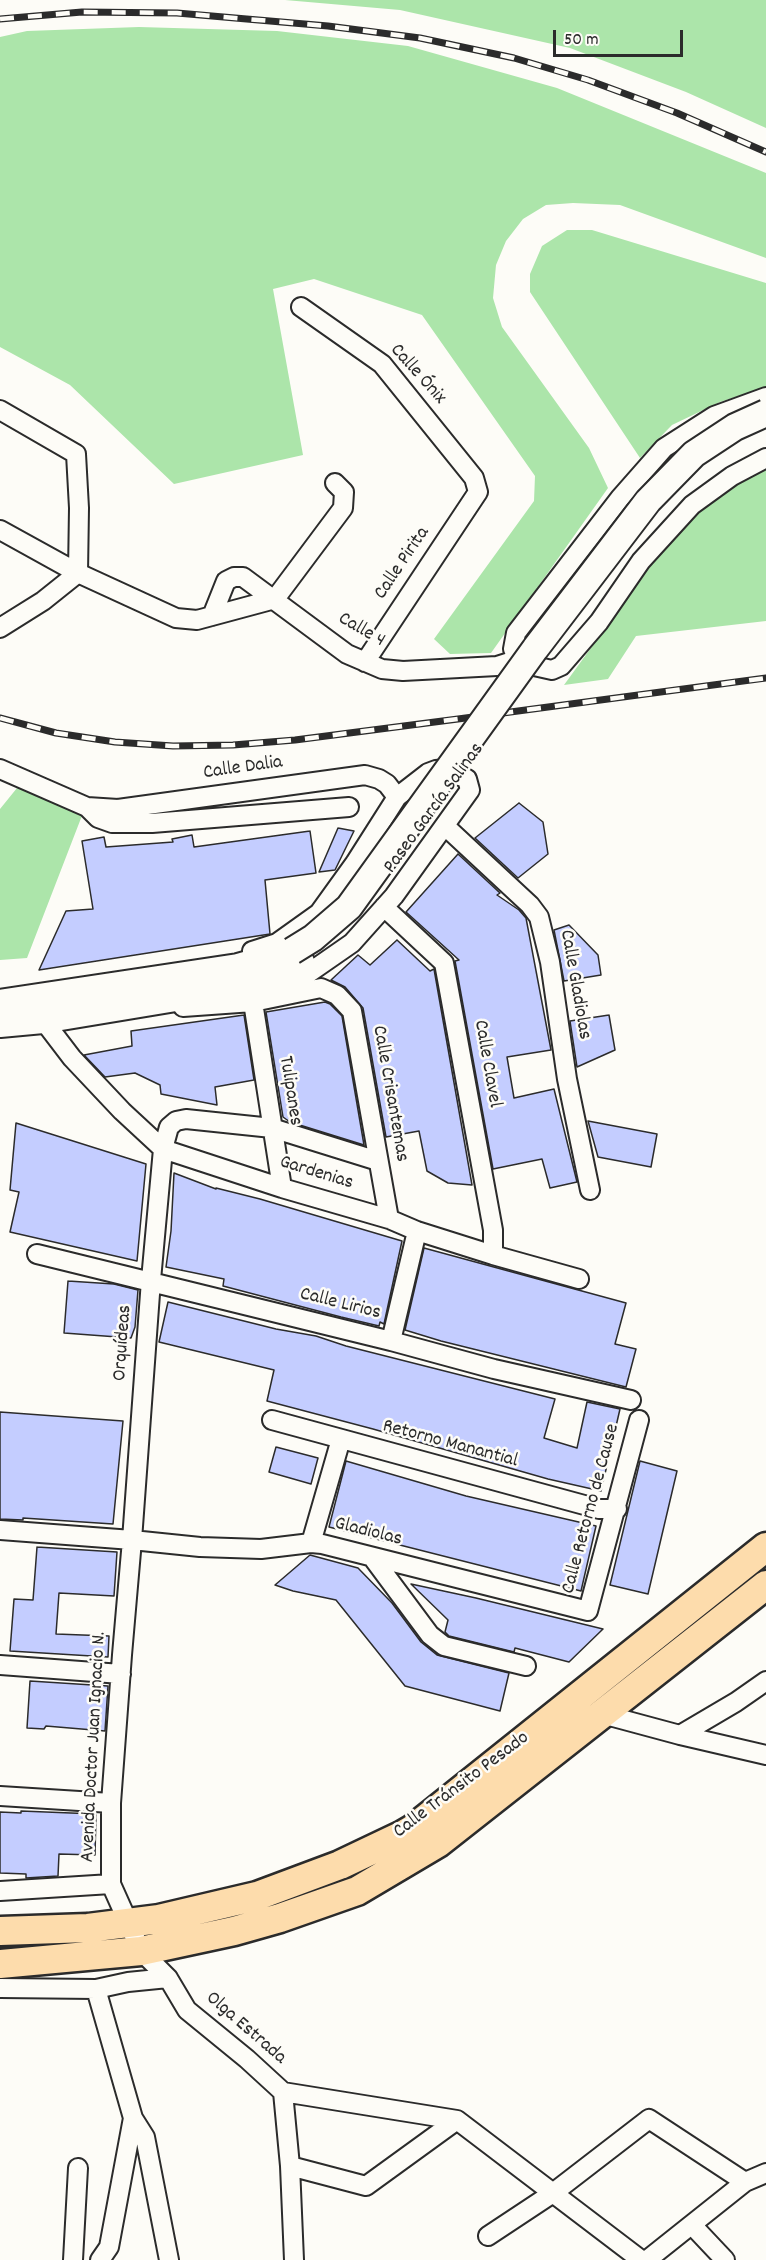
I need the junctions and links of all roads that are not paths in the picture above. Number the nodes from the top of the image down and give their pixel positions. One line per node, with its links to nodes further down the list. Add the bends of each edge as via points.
1 (301, 307): 8 (street, Calle Ónix, via 382,364 474,478)
2 (766, 397): 14 (street, via 714,416 664,448 620,498 516,633 513,649)
3 (0, 410): 10 (street, via 76,454)
4 (766, 413): 22 (main road, Paseo García Salinas, bridge, via 694,454 648,501 535,649 349,907)
5 (766, 424): 22 (main road, Paseo García Salinas, via 697,467 653,512 363,906 346,927)
6 (766, 458): 14 (street, via 732,476 692,505 641,561 561,666 552,670)
7 (336, 483): 11 (street, via 344,492 343,508)
8 (478, 492): 15 (street, Calle Pirita)
9 (0, 530): 10 (street)
10 (78, 573): 12 (street, via 176,618 197,620); 13 (street)
11 (275, 599): 12 (street); 12 (street, Calle 4, via 243,577 234,577 226,582); 15 (street, Calle 4, via 347,654)
12 (212, 616)
13 (1, 628)
14 (519, 659): 15 (street, Calle 4, via 497,666 404,671)
15 (365, 662)
16 (0, 770): 18 (street)
17 (396, 797): 18 (street, Calle Dalia, via 387,784 365,776 118,809); 20 (street, via 436,770 446,769 467,779 470,790); 23 (street, via 320,913 277,943 212,960)
18 (87, 807): 19 (street, via 98,818 112,823)
19 (349, 807)
20 (445, 826): 21 (street); 34 (street, Calle Gladiolas, via 539,917)
21 (384, 907): 24 (street, via 352,943 303,977 259,992); 38 (street, Calle Clavel, via 444,963 493,1230)
22 (296, 956): 23 (main road, Paseo García Salinas); 24 (main road, Paseo García Salinas, via 282,973)
23 (192, 974): 26 (main road, Paseo García Salinas)
24 (224, 990): 27 (main road, Paseo García Salinas)
25 (253, 1002): 27 (street, Calle Crisantemas); 30 (street, Tulipanes); 32 (street, Calle Crisantemas, via 321,988 337,995 352,1011)
26 (0, 1003)
27 (144, 1004): 28 (main road, Paseo García Salinas)
28 (43, 1020): 29 (main road, Paseo García Salinas); 31 (street, Gardenias, via 122,1112)
29 (0, 1024)
30 (272, 1128): 31 (street, Orquídeas, via 186,1119 169,1127); 32 (street, Orquídeas); 33 (street, Tulipanes)
31 (163, 1149): 33 (street, Gardenias); 40 (street, Orquídeas)
32 (378, 1161): 35 (street, Calle Crisantemas)
33 (282, 1188): 35 (street, Gardenias)
34 (590, 1190)
35 (389, 1220): 36 (street, Gardenias)
36 (417, 1231): 38 (street, Gardenias); 41 (street)
37 (37, 1254): 40 (street, Calle Lirios)
38 (493, 1255): 39 (street, Gardenias)
39 (579, 1279)
40 (151, 1280): 41 (street, Calle Lirios); 48 (street, Orquídeas)
41 (392, 1341): 42 (street, Calle Lirios)
42 (631, 1400)
43 (272, 1420): 45 (street, Retorno Manantial)
44 (639, 1420): 46 (street, Calle Retorno de Cause)
45 (340, 1439): 46 (street, Retorno Manantial, via 599,1509); 49 (street)
46 (617, 1509): 53 (street, Calle Retorno de Cause)
47 (0, 1530): 48 (street, Gladiolas)
48 (132, 1540): 49 (street, Gladiolas, via 250,1549); 56 (street, Avenida Doctor Juan Ignacio N.)
49 (312, 1543): 51 (street, Gladiolas)
50 (766, 1547): 65 (main road, Calle Tránsito Pesado, via 413,1829 340,1865 257,1896)
51 (372, 1557): 53 (street, Gladiolas); 55 (street, via 430,1635 444,1646)
52 (766, 1585): 58 (main road, Calle Tránsito Pesado)
53 (588, 1611)
54 (0, 1665): 56 (street)
55 (526, 1665)
56 (121, 1674): 62 (street, Avenida Doctor Juan Ignacio N.)
57 (766, 1681): 59 (street)
58 (602, 1714): 59 (street); 67 (main road, Calle Tránsito Pesado, via 438,1843 357,1891 268,1922)
59 (680, 1735): 60 (street)
60 (766, 1755)
61 (0, 1796): 62 (street)
62 (111, 1803): 63 (street, Avenida Doctor Juan Ignacio N.)
63 (111, 1884): 64 (street); 65 (street, Avenida Doctor Juan Ignacio N.)
64 (0, 1891)
65 (127, 1923): 66 (main road, Calle Tránsito Pesado); 67 (street, Avenida Doctor Juan Ignacio N.)
66 (0, 1931)
67 (141, 1951): 68 (main road, Calle Tránsito Pesado); 69 (street, Olga Estrada)
68 (0, 1964)
69 (168, 1978): 71 (street); 72 (street, Olga Estrada, via 187,2010)
70 (0, 1988): 71 (street)
71 (96, 1989): 73 (street)
72 (283, 2092): 74 (street); 75 (street, Olga Estrada)
73 (133, 2118): 83 (street, via 110,2247); 84 (street, via 145,2137)
74 (457, 2120): 75 (street, via 366,2186); 79 (street)
75 (290, 2166): 85 (street, Olga Estrada)
76 (78, 2168): 82 (street)
77 (766, 2173): 78 (street)
78 (745, 2182): 79 (street, via 649,2119); 80 (street)
79 (553, 2193): 81 (street); 86 (street)
80 (692, 2225): 87 (street); 88 (street)
81 (488, 2236)
82 (73, 2260)
83 (100, 2260)
84 (169, 2260)
85 (294, 2260)
86 (641, 2260)
87 (647, 2260)
88 (725, 2260)

